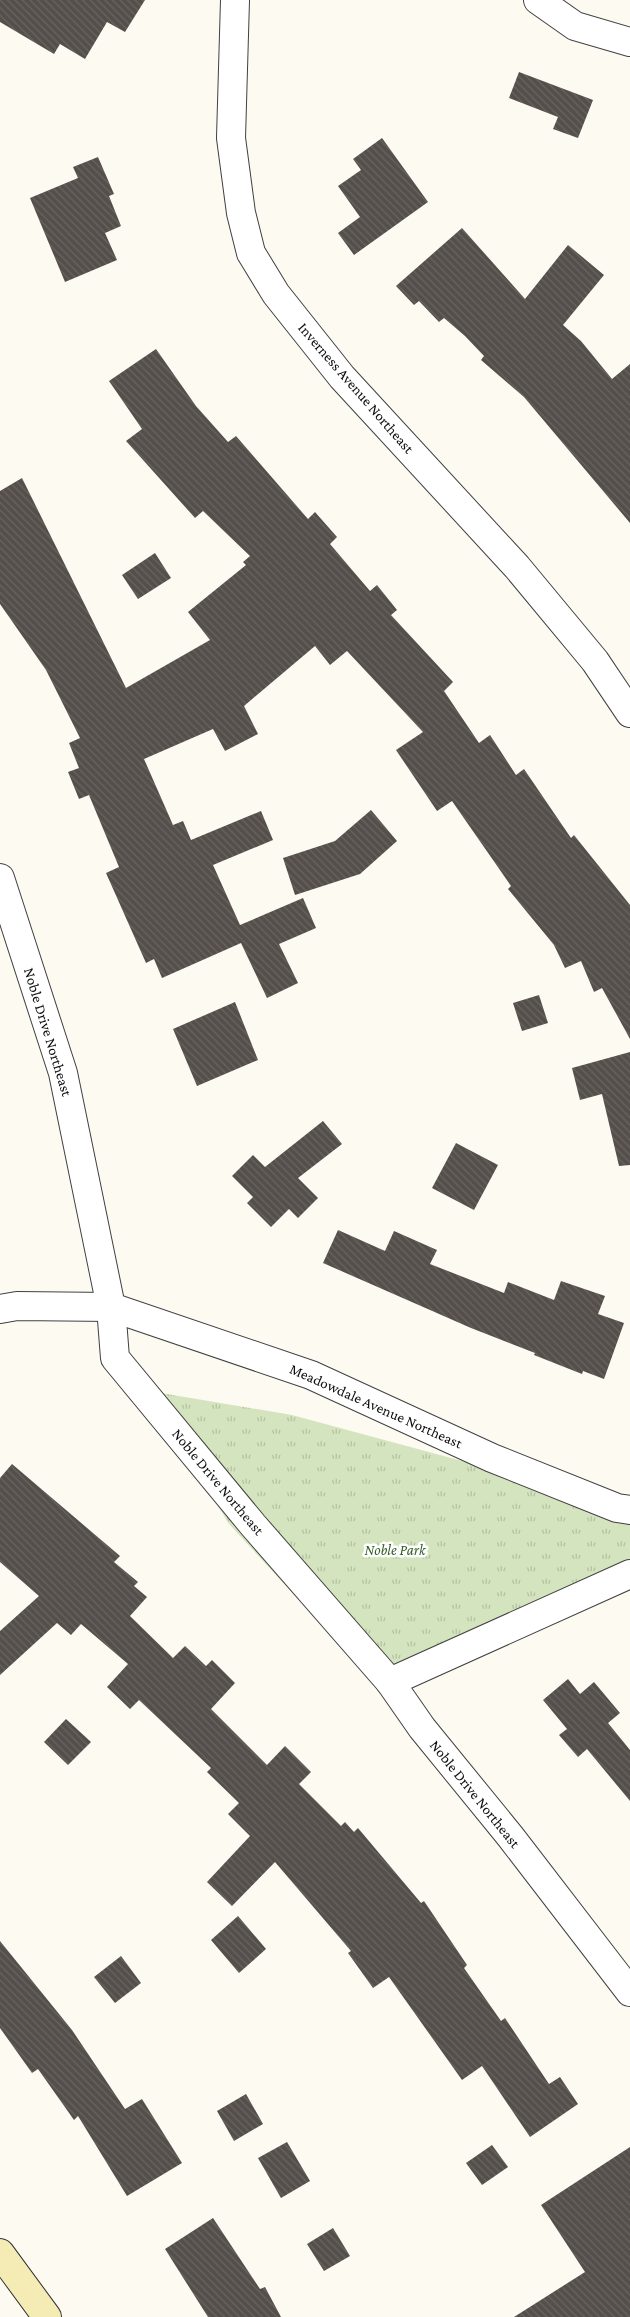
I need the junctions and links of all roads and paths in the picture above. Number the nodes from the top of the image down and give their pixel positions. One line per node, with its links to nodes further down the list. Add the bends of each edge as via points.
1 (235, 0): 4 (street, Inverness Avenue Northeast, via 231,138 241,213 251,253 276,294 342,377 517,567 595,661)
2 (538, 0): 3 (street, via 575,26)
3 (630, 42)
4 (630, 713)
5 (0, 878): 6 (street, Noble Drive Northeast, via 63,1073)
6 (111, 1306): 7 (street, Meadowdale Avenue Northeast, via 17,1306); 8 (street, Meadowdale Avenue Northeast, via 311,1375 492,1458 617,1508); 10 (street, Noble Drive Northeast, via 115,1358)
7 (0, 1309)
8 (630, 1510)
9 (630, 1574): 10 (street)
10 (390, 1682): 11 (street, Noble Drive Northeast, via 422,1728)
11 (630, 1992)
12 (0, 2253): 13 (street)
13 (48, 2317)

